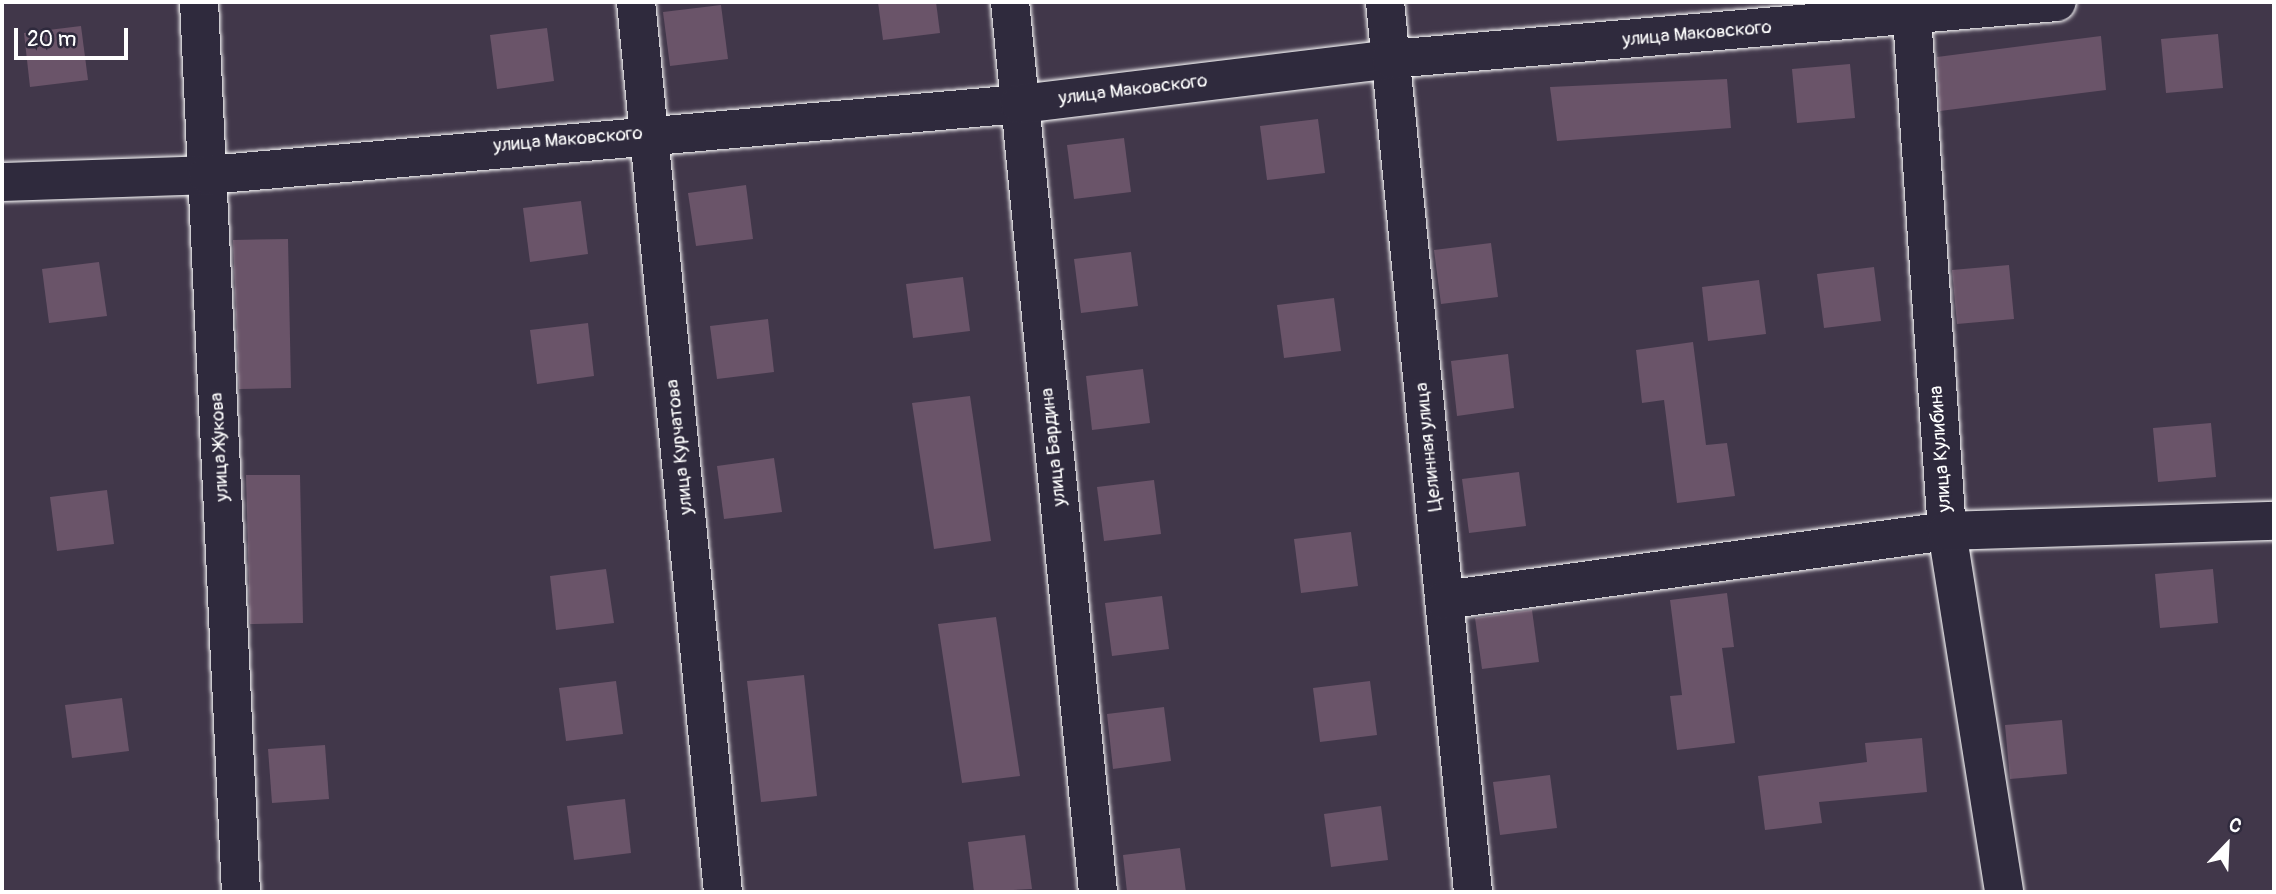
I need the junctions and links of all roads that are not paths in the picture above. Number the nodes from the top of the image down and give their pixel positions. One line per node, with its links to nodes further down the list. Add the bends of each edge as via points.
1 (199, 2): 10 (street, улица Жукова)
2 (636, 2): 9 (street, улица Курчатова)
3 (1010, 2): 8 (street, улица Бардина)
4 (1385, 2): 7 (street, Целинная улица)
5 (2057, 2): 6 (street, улица Маковского)
6 (1912, 9): 7 (street, улица Маковского); 13 (street, улица Кулибина)
7 (1391, 60): 8 (street, улица Маковского); 14 (street, Целинная улица)
8 (1020, 104): 9 (street, улица Маковского); 17 (street, улица Бардина)
9 (649, 133): 10 (street, улица Маковского); 16 (street, улица Курчатова)
10 (208, 175): 11 (street, улица Маковского); 15 (street, улица Жукова)
11 (2, 182)
12 (2274, 521): 13 (street)
13 (1947, 531): 14 (street); 19 (street, улица Кулибина)
14 (1444, 600): 18 (street, Целинная улица)
15 (241, 892)
16 (723, 892)
17 (1098, 892)
18 (1473, 892)
19 (2004, 892)

